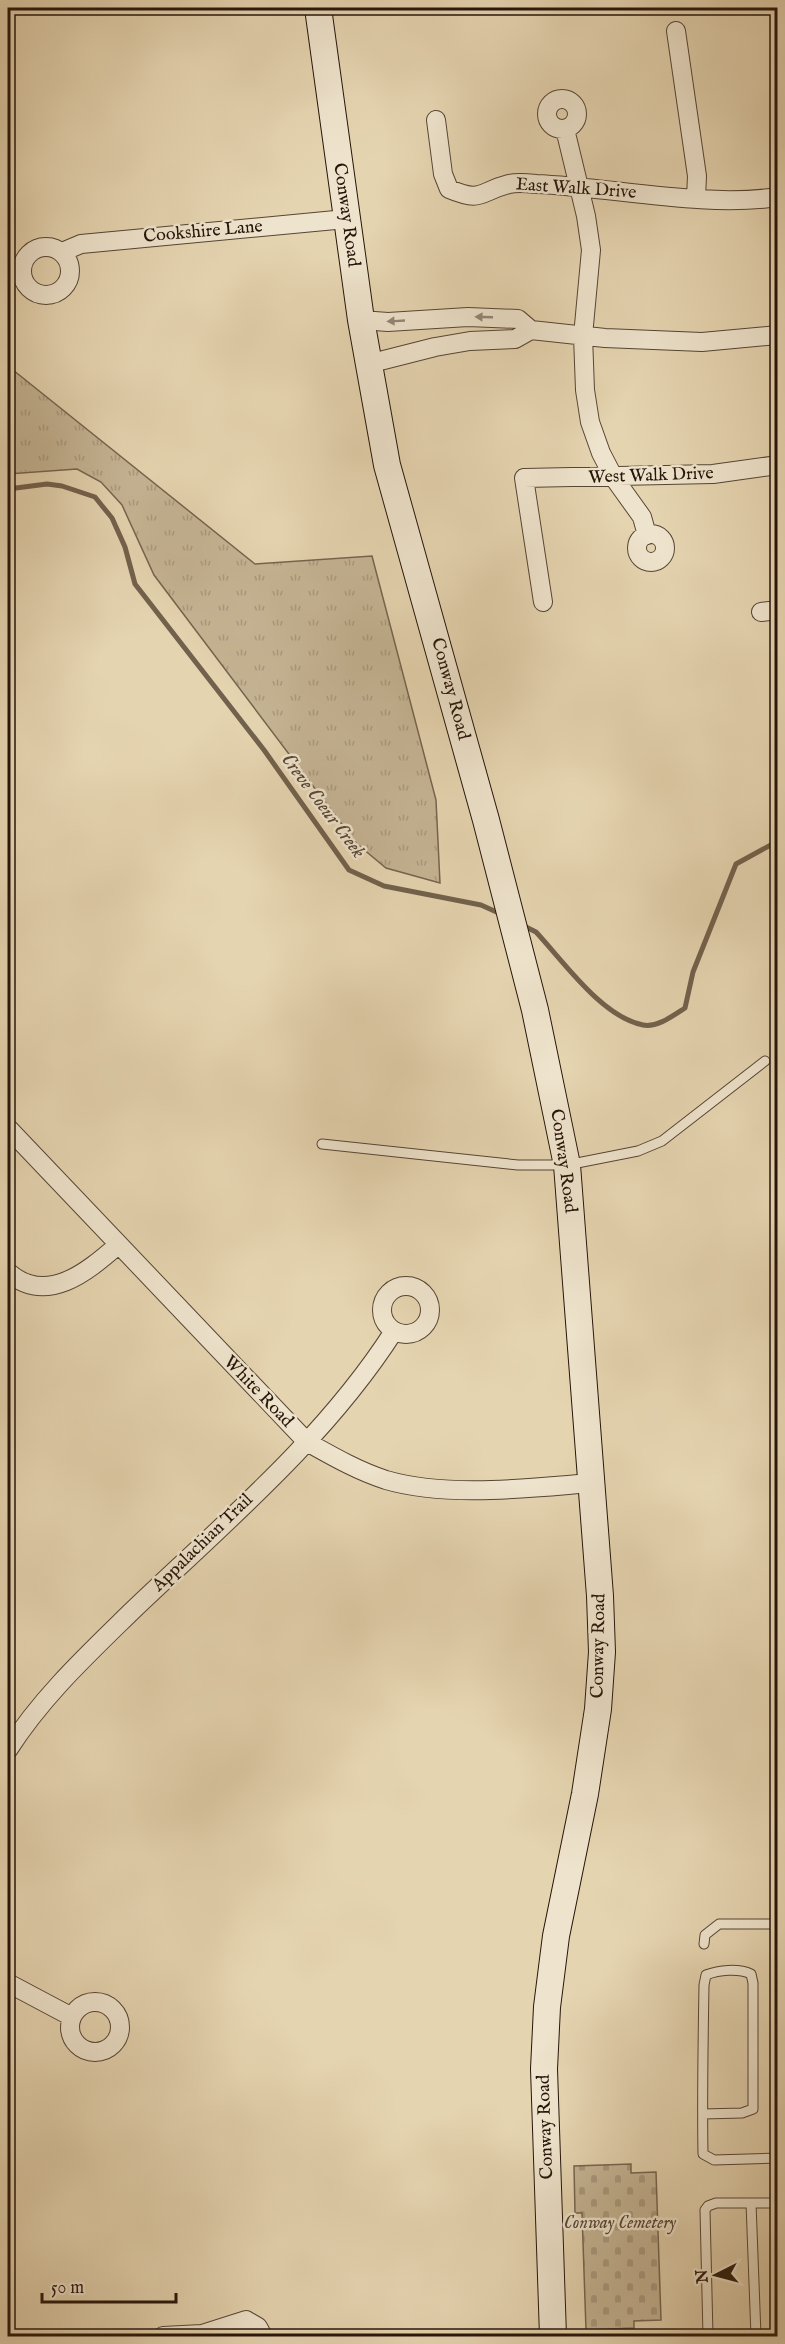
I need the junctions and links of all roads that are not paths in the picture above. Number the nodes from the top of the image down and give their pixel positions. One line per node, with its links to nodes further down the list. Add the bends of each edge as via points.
1 (318, 8): 8 (street, Conway Road)
2 (676, 31): 6 (street, via 697,176)
3 (436, 120): 5 (street, East Walk Drive, via 443,174 449,189 481,197 512,183)
4 (565, 129): 5 (street)
5 (577, 186): 6 (street, East Walk Drive); 13 (street, via 591,250)
6 (696, 198): 7 (street, East Walk Drive)
7 (777, 198)
8 (346, 219): 9 (street, Cookshire Lane, via 81,244); 10 (street, Conway Road)
9 (62, 252)
10 (361, 320): 11 (street, one-way to 10, via 518,319 468,316 388,322); 14 (street, Conway Road)
11 (531, 330): 13 (street); 14 (street, via 516,339 470,341)
12 (777, 335): 13 (street, via 702,342)
13 (583, 336): 16 (street, via 590,422)
14 (368, 364): 22 (street, Conway Road, via 387,465 535,1010)
15 (777, 465): 16 (street, West Walk Drive, via 713,474)
16 (614, 477): 17 (street, via 642,517); 18 (street, West Walk Drive, via 524,478)
17 (647, 535)
18 (543, 602)
19 (765, 1061): 22 (lane, via 662,1141 638,1151)
20 (8, 1129): 23 (street, White Road)
21 (322, 1144): 22 (lane, via 518,1165)
22 (567, 1165): 27 (street, Conway Road)
23 (118, 1245): 24 (street, via 92,1268 48,1288 30,1285); 26 (street, White Road)
24 (8, 1272)
25 (394, 1331): 26 (street, Appalachian Trail)
26 (307, 1442): 27 (street, White Road, via 387,1480 428,1486 487,1491); 28 (street, Appalachian Trail, via 55,1685)
27 (592, 1483): 40 (street, Conway Road, via 602,1641 598,1709 556,1936 544,2069)
28 (8, 1750)
29 (777, 1924): 30 (lane, via 719,1924 705,1935)
30 (704, 1944)
31 (8, 1983): 32 (street)
32 (72, 2017)
33 (703, 2114): 33 (lane, via 706,1974 744,1971 751,1974 753,1983 753,2109); 34 (lane, via 703,2154 714,2160)
34 (777, 2158)
35 (751, 2203): 36 (lane); 41 (lane, via 716,2203 705,2210); 42 (lane)
36 (777, 2203)
37 (203, 2335): 38 (street); 39 (street, via 246,2320 258,2327)
38 (163, 2337)
39 (262, 2337)
40 (553, 2337)
41 (708, 2337)
42 (756, 2337)

